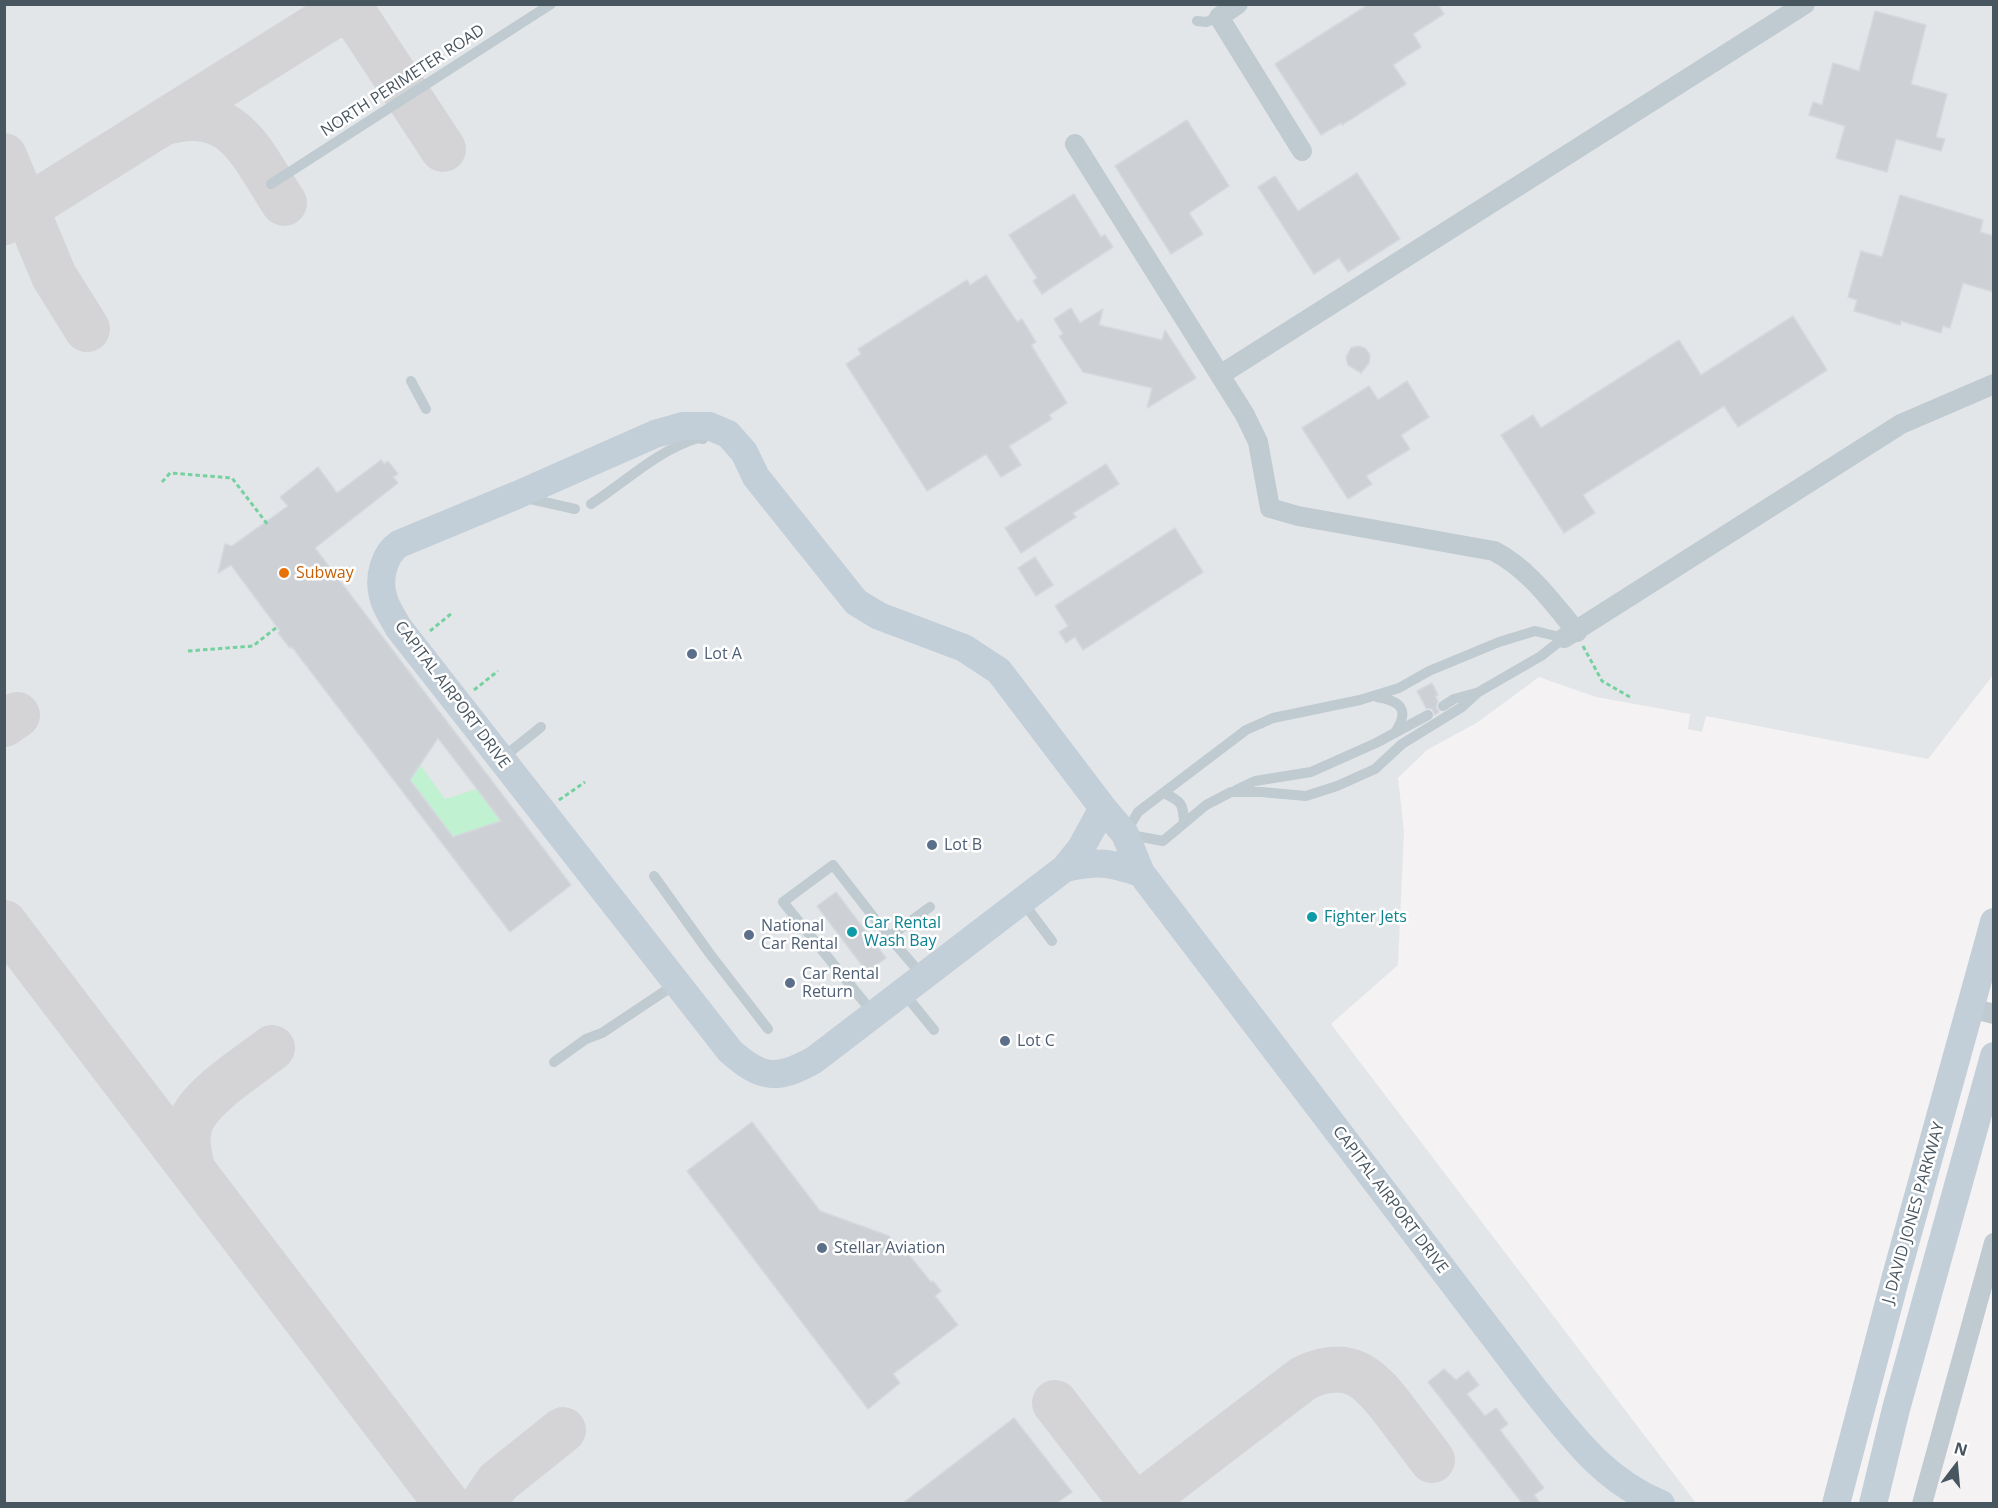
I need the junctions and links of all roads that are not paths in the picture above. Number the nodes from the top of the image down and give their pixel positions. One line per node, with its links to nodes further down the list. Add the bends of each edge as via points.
1 (551, 4): 8 (lane, NORTH PERIMETER ROAD)
2 (1238, 4): 4 (street)
3 (1805, 4): 9 (street)
4 (1219, 17): 5 (lane); 7 (street)
5 (1197, 21)
6 (1075, 144): 9 (street)
7 (1302, 151)
8 (271, 184)
9 (1220, 375): 19 (street, via 1258,442 1270,508 1494,551 1524,571)
10 (411, 381): 12 (lane)
11 (1994, 384): 19 (street, via 1901,424)
12 (426, 409)
13 (714, 442): 17 (lane, via 698,438 668,449)
14 (726, 450): 15 (lane)
15 (756, 477): 16 (street, CAPITAL AIRPORT DRIVE, via 744,452 728,434 709,426 683,426 655,434); 30 (street, CAPITAL AIRPORT DRIVE, via 856,602 879,616 964,648 999,671)
16 (517, 495): 18 (lane); 27 (street, CAPITAL AIRPORT DRIVE, via 399,544 387,556 382,579 382,595 398,627)
17 (591, 504)
18 (575, 509)
19 (1574, 637): 20 (lane); 21 (lane, via 1535,631 1499,642)
20 (1477, 693): 22 (lane); 26 (lane, via 1462,707)
21 (1373, 696): 25 (lane, via 1396,701 1403,711 1404,719); 29 (lane, via 1273,718 1246,730)
22 (1443, 706)
23 (1428, 715): 25 (lane)
24 (541, 727): 27 (lane)
25 (1395, 732): 26 (lane); 28 (lane, via 1311,772 1255,781)
26 (1402, 744): 28 (lane, via 1375,769 1306,796)
27 (501, 759): 41 (street, CAPITAL AIRPORT DRIVE)
28 (1231, 792): 31 (lane)
29 (1164, 793): 31 (lane, via 1180,802); 32 (lane, via 1138,812)
30 (1104, 808): 32 (street, CAPITAL AIRPORT DRIVE); 33 (street, CAPITAL AIRPORT DRIVE)
31 (1184, 823): 32 (lane, via 1163,841)
32 (1125, 834): 34 (street, CAPITAL AIRPORT DRIVE)
33 (1065, 868): 34 (street, CAPITAL AIRPORT DRIVE, via 1111,863); 36 (street, CAPITAL AIRPORT DRIVE)
34 (1141, 873): 51 (street, CAPITAL AIRPORT DRIVE, via 1582,1449 1615,1478)
35 (654, 876): 45 (lane)
36 (1022, 901): 40 (lane); 42 (street, CAPITAL AIRPORT DRIVE)
37 (930, 907): 39 (lane)
38 (1994, 922): 43 (street, J. DAVID JONES PARKWAY)
39 (889, 937): 42 (lane); 44 (lane, via 833,865 783,902)
40 (1052, 941)
41 (677, 983): 44 (street, CAPITAL AIRPORT DRIVE, via 730,1051 743,1063 770,1074 788,1073 814,1060); 48 (lane)
42 (913, 984): 44 (street, CAPITAL AIRPORT DRIVE); 46 (lane)
43 (1982, 1011): 50 (street, J. DAVID JONES PARKWAY)
44 (874, 1014)
45 (768, 1029)
46 (934, 1030)
47 (1994, 1056): 54 (street, J. DAVID JONES PARKWAY)
48 (554, 1062)
49 (1994, 1243): 55 (street)
50 (1896, 1276): 52 (street, via 1868,1327 1826,1484); 53 (street, J. DAVID JONES PARKWAY)
51 (1661, 1503)
52 (1814, 1503)
53 (1836, 1503)
54 (1873, 1503)
55 (1922, 1503)

